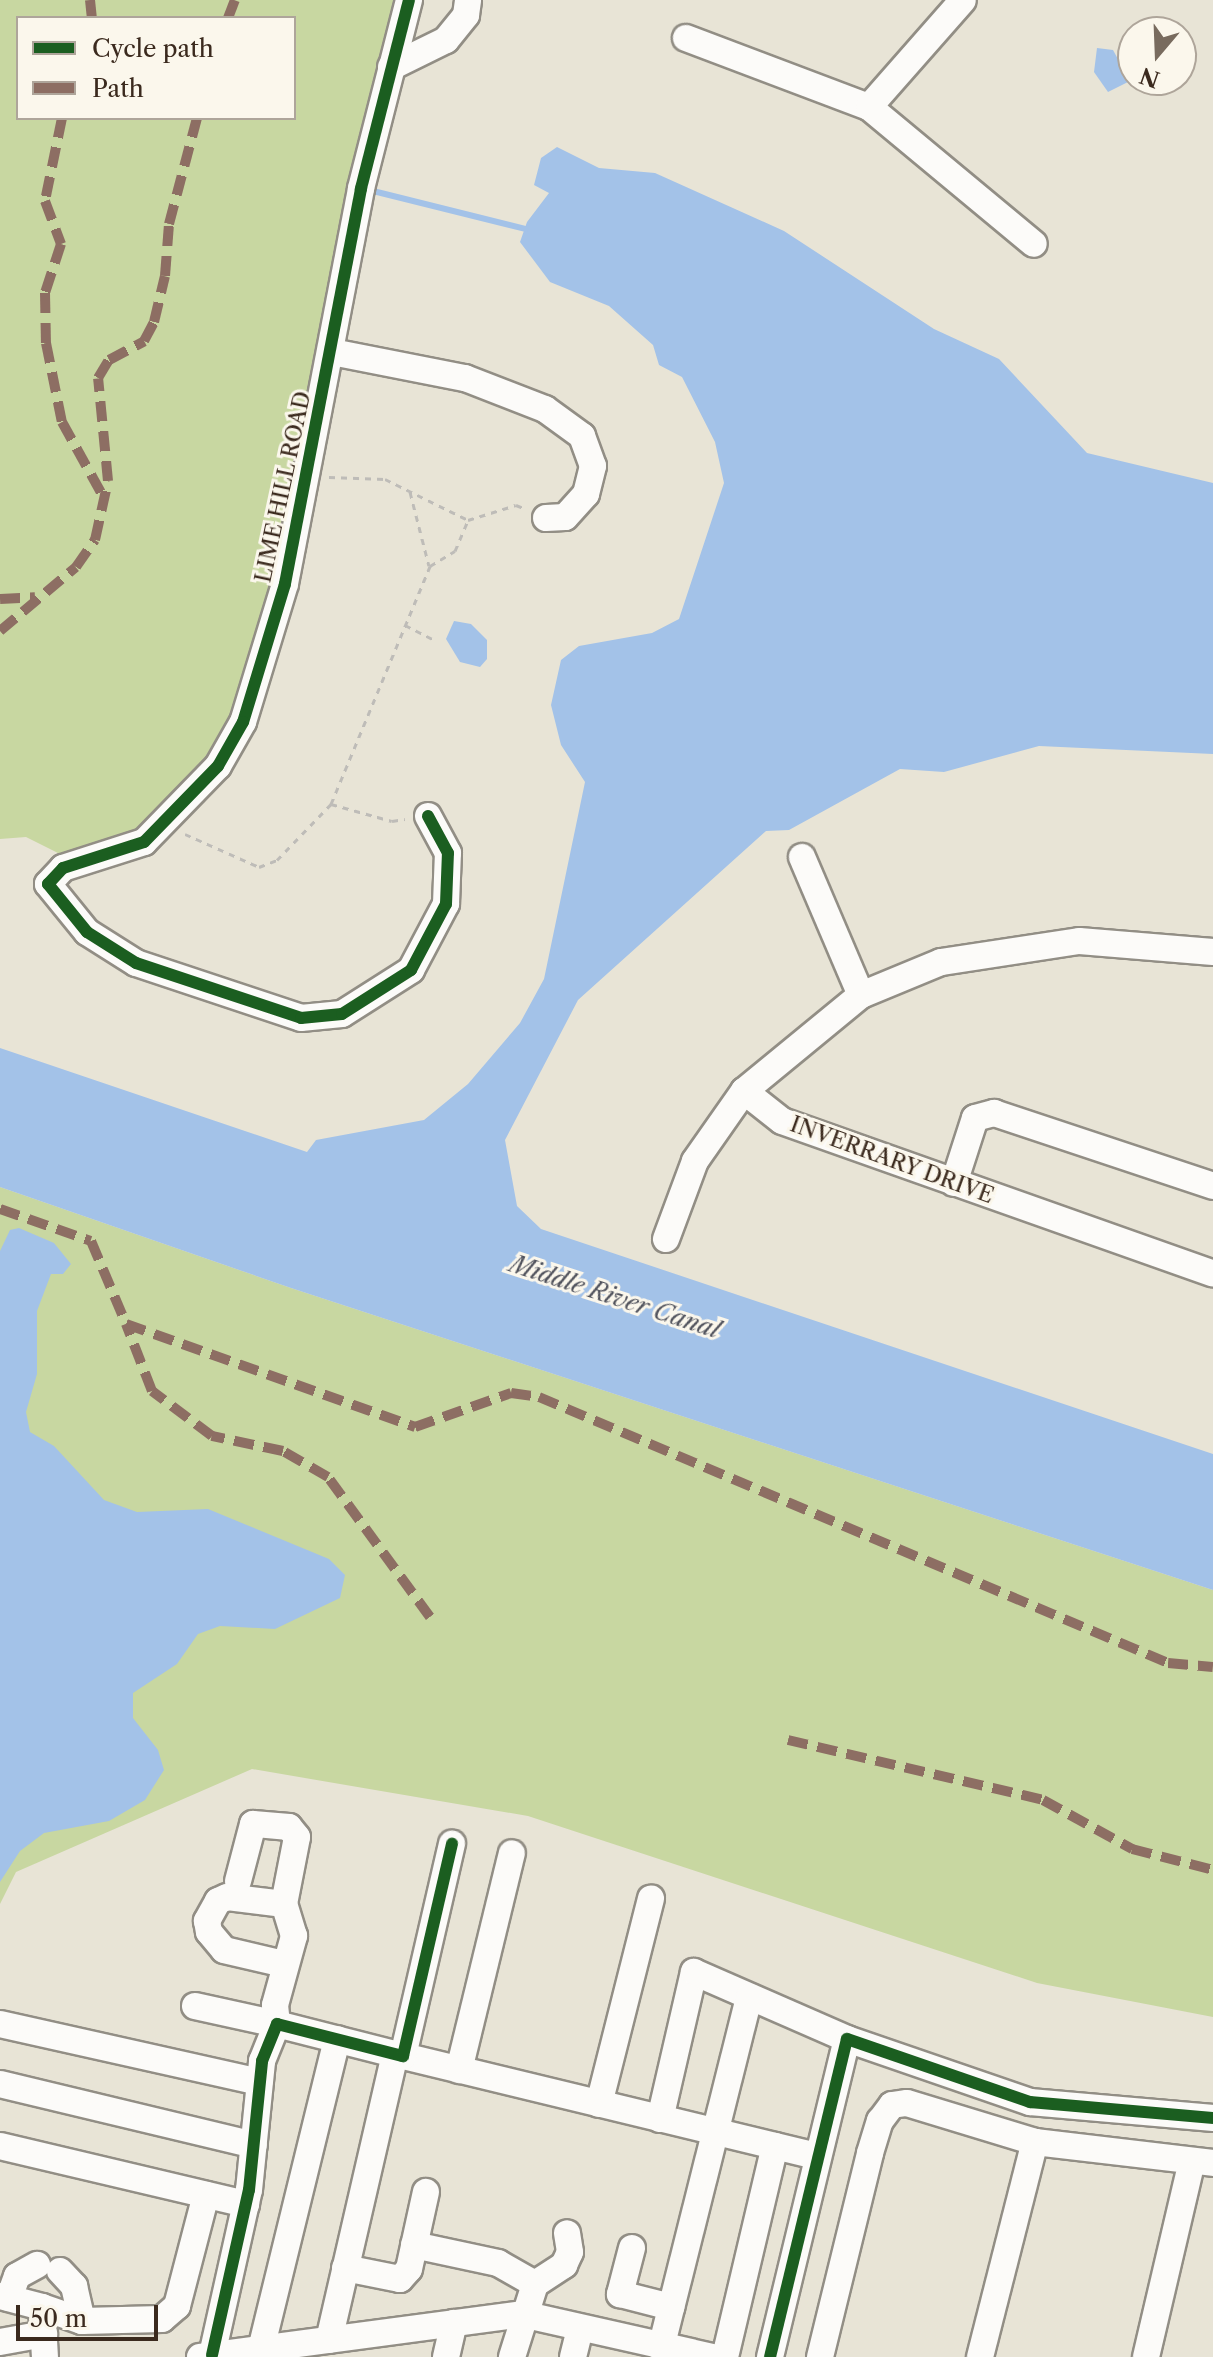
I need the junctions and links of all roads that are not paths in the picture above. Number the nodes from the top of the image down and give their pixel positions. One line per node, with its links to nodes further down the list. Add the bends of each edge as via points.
1 (409, 0): 5 (street, LIME HILL ROAD)
2 (468, 0): 5 (street, via 466,15 446,40)
3 (963, 0): 6 (street)
4 (686, 38): 6 (street)
5 (391, 67): 8 (street, LIME HILL ROAD, via 361,189)
6 (869, 107): 7 (street)
7 (1034, 244)
8 (332, 352): 9 (street, via 465,378 545,409 582,436 593,466 586,494 565,517); 10 (street, LIME HILL ROAD, via 285,584 243,722 218,766 144,842 63,868 48,884 87,932 136,963 301,1018 342,1014 411,970 446,904 448,853)
9 (546, 518)
10 (428, 816)
11 (802, 857): 13 (street)
12 (1213, 951): 13 (street, via 1079,941 941,962)
13 (861, 995): 14 (street)
14 (744, 1091): 15 (street, INVERRARY DRIVE, via 782,1121); 17 (street, via 695,1161)
15 (954, 1183): 16 (street, via 975,1118 994,1113); 18 (street, INVERRARY DRIVE)
16 (1213, 1186)
17 (666, 1239)
18 (1213, 1274)
19 (452, 1844): 31 (street)
20 (512, 1853): 32 (street)
21 (238, 1881): 23 (street, via 253,1824 289,1827 297,1837)
22 (651, 1898): 35 (street)
23 (284, 1904): 24 (street, via 294,1936); 24 (street, via 227,1897 218,1901 207,1921 214,1942 224,1950)
24 (284, 1964): 28 (street)
25 (749, 1997): 30 (street); 37 (street, via 694,1972); 38 (street)
26 (195, 2006): 28 (street)
27 (0, 2024): 33 (street)
28 (277, 2024): 29 (street); 33 (street)
29 (337, 2039): 31 (street); 65 (street)
30 (847, 2039): 36 (street, via 1030,2102); 43 (street)
31 (399, 2055): 32 (street); 51 (street)
32 (459, 2070): 35 (street)
33 (260, 2082): 40 (street)
34 (0, 2084): 40 (street)
35 (599, 2104): 37 (street)
36 (1213, 2118)
37 (660, 2119): 38 (street)
38 (716, 2133): 42 (street); 55 (street)
39 (1035, 2142): 44 (street); 73 (street, via 907,2103 892,2105 880,2121 870,2153); 74 (street)
40 (254, 2145): 47 (street)
41 (0, 2146): 46 (street)
42 (775, 2146): 43 (street); 71 (street)
43 (816, 2156): 72 (street)
44 (1202, 2162): 75 (street)
45 (426, 2192): 49 (street)
46 (206, 2195): 47 (street); 57 (street, via 177,2306 162,2319)
47 (246, 2204): 66 (street)
48 (567, 2233): 52 (street, via 570,2252 564,2265)
49 (414, 2245): 51 (street, via 409,2269 400,2279); 52 (street, via 498,2263)
50 (632, 2248): 55 (street, via 620,2294)
51 (345, 2268): 61 (street)
52 (535, 2284): 56 (street)
53 (4, 2297): 54 (street); 57 (street, via 17,2276 49,2268 74,2286)
54 (42, 2307): 57 (street); 62 (street)
55 (671, 2307): 64 (street)
56 (522, 2314): 58 (street); 59 (street); 68 (street)
57 (82, 2321)
58 (454, 2323): 61 (street); 67 (street)
59 (580, 2329): 63 (street); 69 (street)
60 (0, 2342): 62 (street)
61 (336, 2345): 65 (street)
62 (45, 2346)
63 (622, 2348): 64 (street)
64 (661, 2348): 70 (street)
65 (261, 2349): 66 (street)
66 (206, 2356)
67 (446, 2357)
68 (512, 2357)
69 (573, 2357)
70 (713, 2357)
71 (725, 2357)
72 (770, 2357)
73 (820, 2357)
74 (980, 2357)
75 (1146, 2357)

